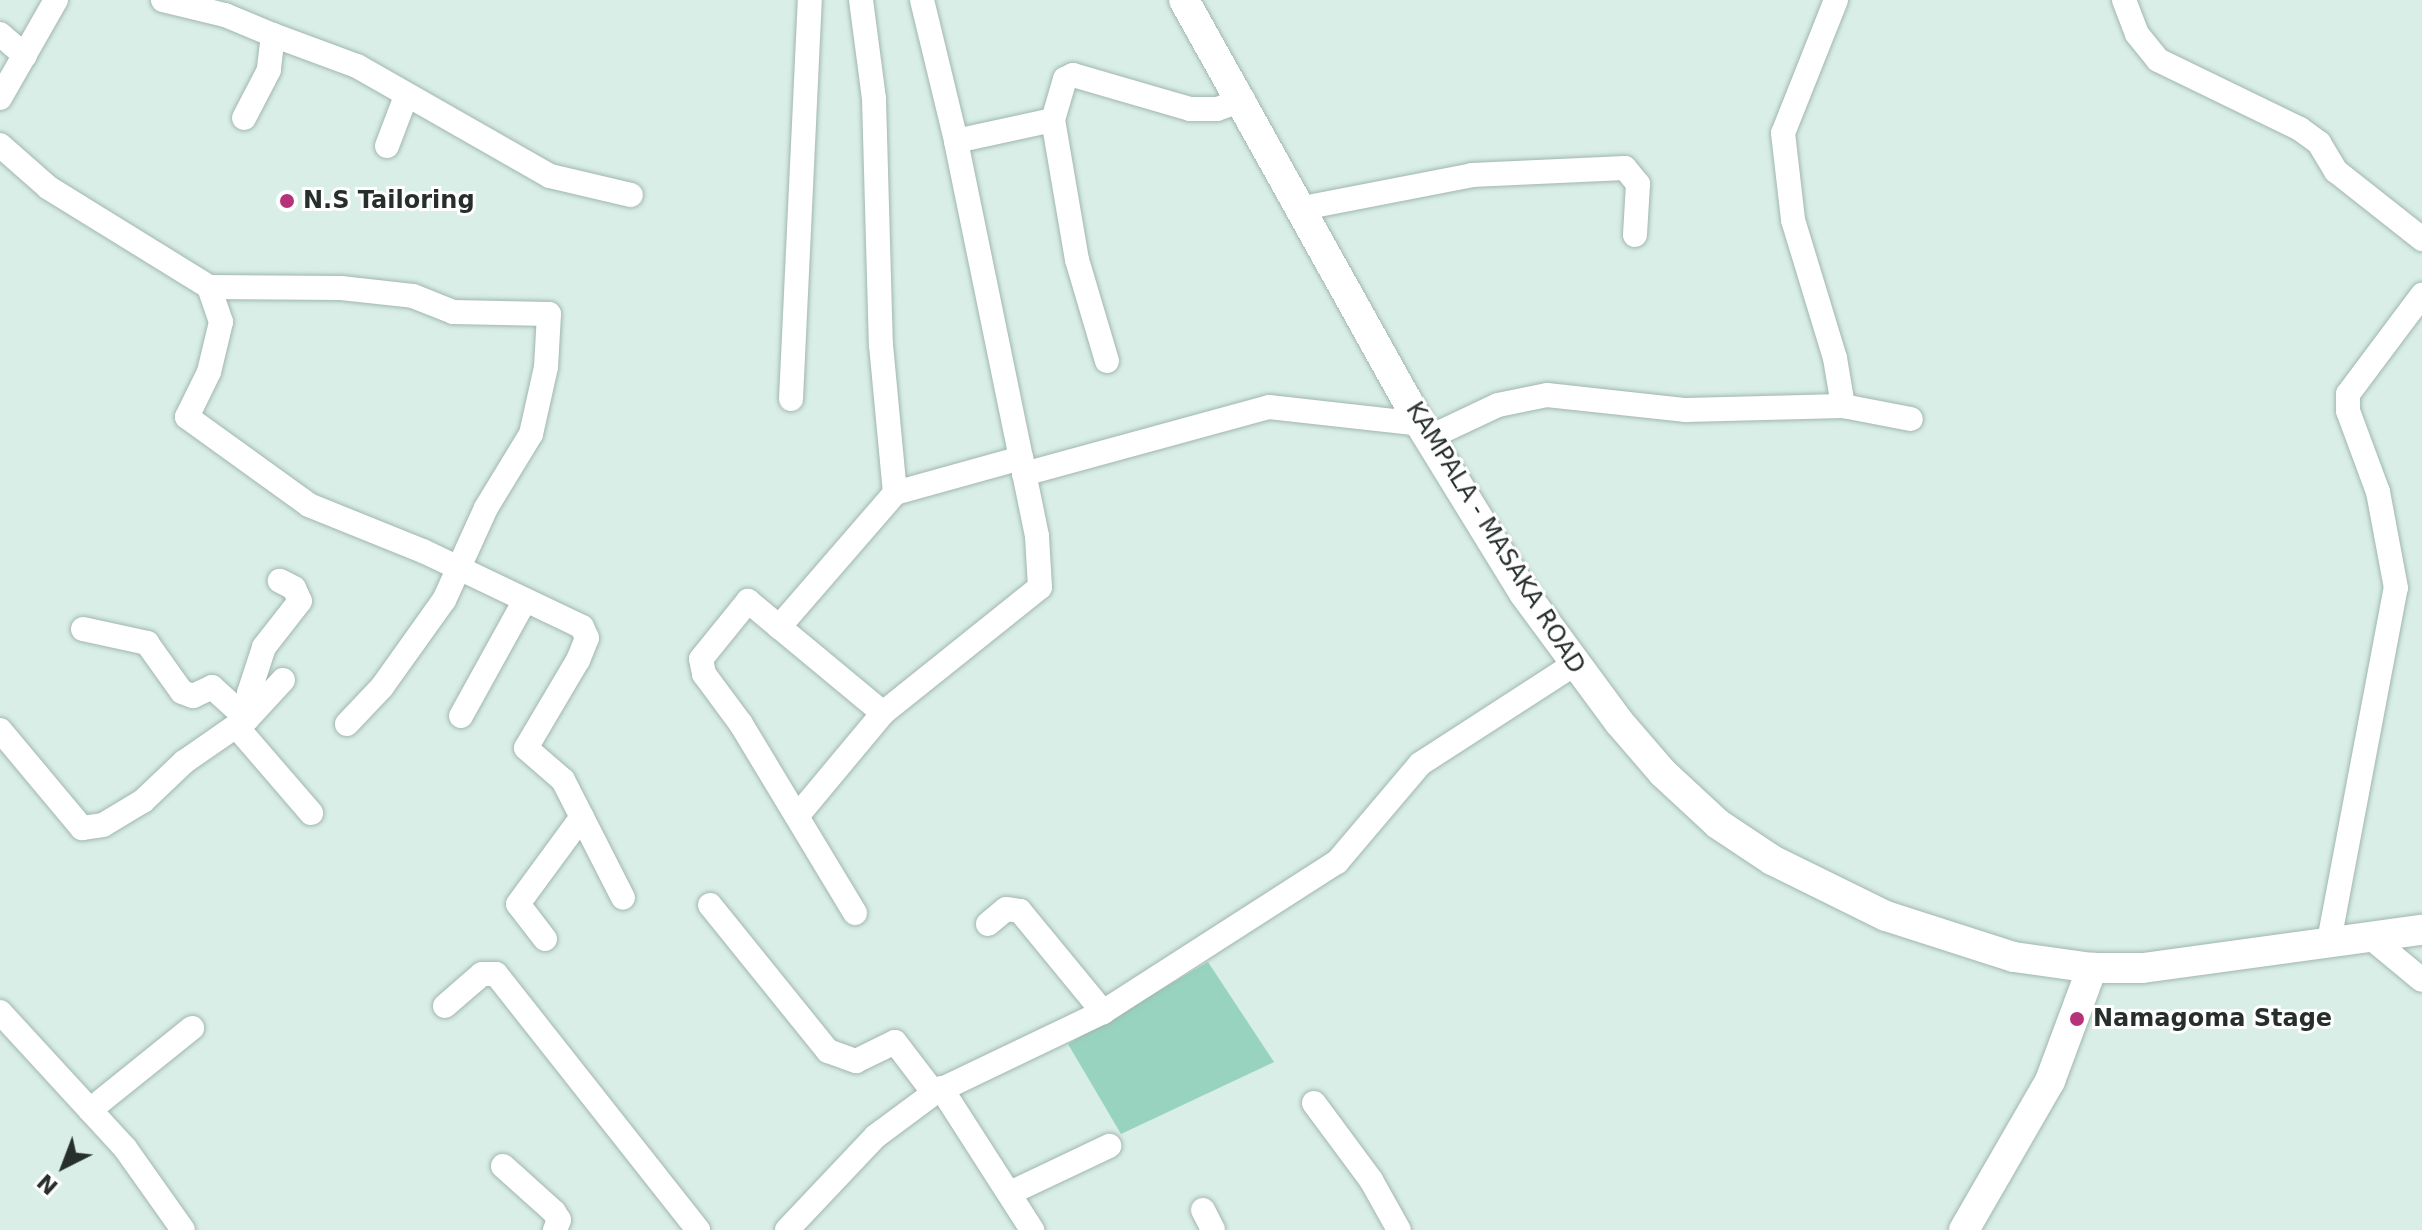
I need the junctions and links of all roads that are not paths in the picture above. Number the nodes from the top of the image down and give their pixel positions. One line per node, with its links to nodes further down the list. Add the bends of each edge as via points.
1 (56, 0): 11 (street)
2 (163, 0): 10 (street, via 225,15)
3 (810, 0): 28 (street)
4 (861, 0): 34 (street, via 874,99 881,345)
5 (922, 0): 17 (street)
6 (1184, 0): 14 (main road, KAMPALA - MASAKA ROAD)
7 (1836, 0): 29 (street, via 1783,133 1793,220 1835,358)
8 (2124, 0): 23 (street, via 2137,34 2158,60 2300,129 2319,143 2336,171)
9 (0, 34): 11 (street)
10 (273, 35): 12 (street, via 357,66); 15 (street, via 269,70)
11 (25, 56): 13 (street)
12 (406, 96): 19 (street); 20 (street, via 550,176)
13 (0, 98)
14 (1243, 100): 16 (street, via 1217,109 1190,109 1073,75 1065,79); 21 (main road, KAMPALA - MASAKA ROAD)
15 (244, 118)
16 (1053, 120): 17 (street); 26 (street, via 1077,260)
17 (956, 141): 33 (street)
18 (0, 145): 24 (street, via 49,188)
19 (387, 146)
20 (631, 195)
21 (1303, 208): 22 (street, via 1472,175 1625,168 1638,184); 27 (main road, KAMPALA - MASAKA ROAD)
22 (1635, 235)
23 (2422, 239)
24 (209, 287): 35 (street, via 221,322 209,372 187,417 309,505); 35 (street, via 341,288 413,296 453,312 549,314 546,367 531,434)
25 (2422, 295): 57 (street, via 2348,394 2352,425 2378,492 2396,588)
26 (1107, 361)
27 (1401, 390): 30 (street); 32 (main road, KAMPALA - MASAKA ROAD)
28 (791, 399)
29 (1843, 406): 31 (street); 32 (street, via 1686,410 1547,395 1498,405)
30 (1372, 416): 32 (street); 33 (street, via 1269,407)
31 (1911, 419)
32 (1424, 431): 40 (main road, KAMPALA - MASAKA ROAD)
33 (1022, 466): 34 (street); 42 (street, via 1042,567 1040,587)
34 (895, 493): 38 (street)
35 (457, 567): 37 (street); 45 (street, via 444,600 382,687)
36 (280, 581): 44 (street, via 294,588 300,601 264,647)
37 (524, 602): 43 (street); 49 (street, via 575,623 586,633 561,694 526,748 558,774)
38 (779, 627): 42 (street); 48 (street, via 746,601 705,652 701,665)
39 (83, 629): 44 (street, via 147,643 182,692 193,696 212,687)
40 (1573, 665): 58 (main road, KAMPALA - MASAKA ROAD, via 1663,773 1718,824 1772,860 1854,902 1949,940 2014,957); 62 (street, via 1420,764 1337,862)
41 (283, 680): 44 (street)
42 (883, 713): 48 (street)
43 (461, 716)
44 (245, 720): 46 (street, via 184,762 143,801 90,830 75,820); 47 (street)
45 (347, 724)
46 (0, 730)
47 (311, 813)
48 (798, 815): 52 (street)
49 (582, 817): 50 (street); 56 (street, via 518,904)
50 (623, 898)
51 (710, 905): 64 (street, via 828,1051 856,1061 895,1042)
52 (855, 913)
53 (988, 924): 62 (street, via 1006,909 1020,911)
54 (2422, 930): 55 (main road, KAMPALA - MASAKA ROAD)
55 (2370, 937): 57 (main road, KAMPALA - MASAKA ROAD); 59 (street)
56 (545, 939)
57 (2329, 941): 58 (main road, KAMPALA - MASAKA ROAD, via 2143,968)
58 (2092, 968): 76 (main road, via 2050,1081)
59 (2422, 980)
60 (445, 1006): 72 (street, via 482,974 496,974)
61 (0, 1012): 66 (street)
62 (1103, 1012): 64 (street)
63 (192, 1028): 66 (street)
64 (937, 1090): 69 (street); 73 (street, via 876,1136)
65 (1314, 1103): 75 (street, via 1371,1180)
66 (90, 1110): 70 (street, via 125,1148)
67 (1109, 1146): 69 (street)
68 (503, 1166): 71 (street, via 554,1212 559,1220)
69 (1010, 1193): 74 (street)
70 (183, 1230)
71 (555, 1230)
72 (698, 1230)
73 (787, 1230)
74 (1032, 1230)
75 (1399, 1230)
76 (1964, 1230)

